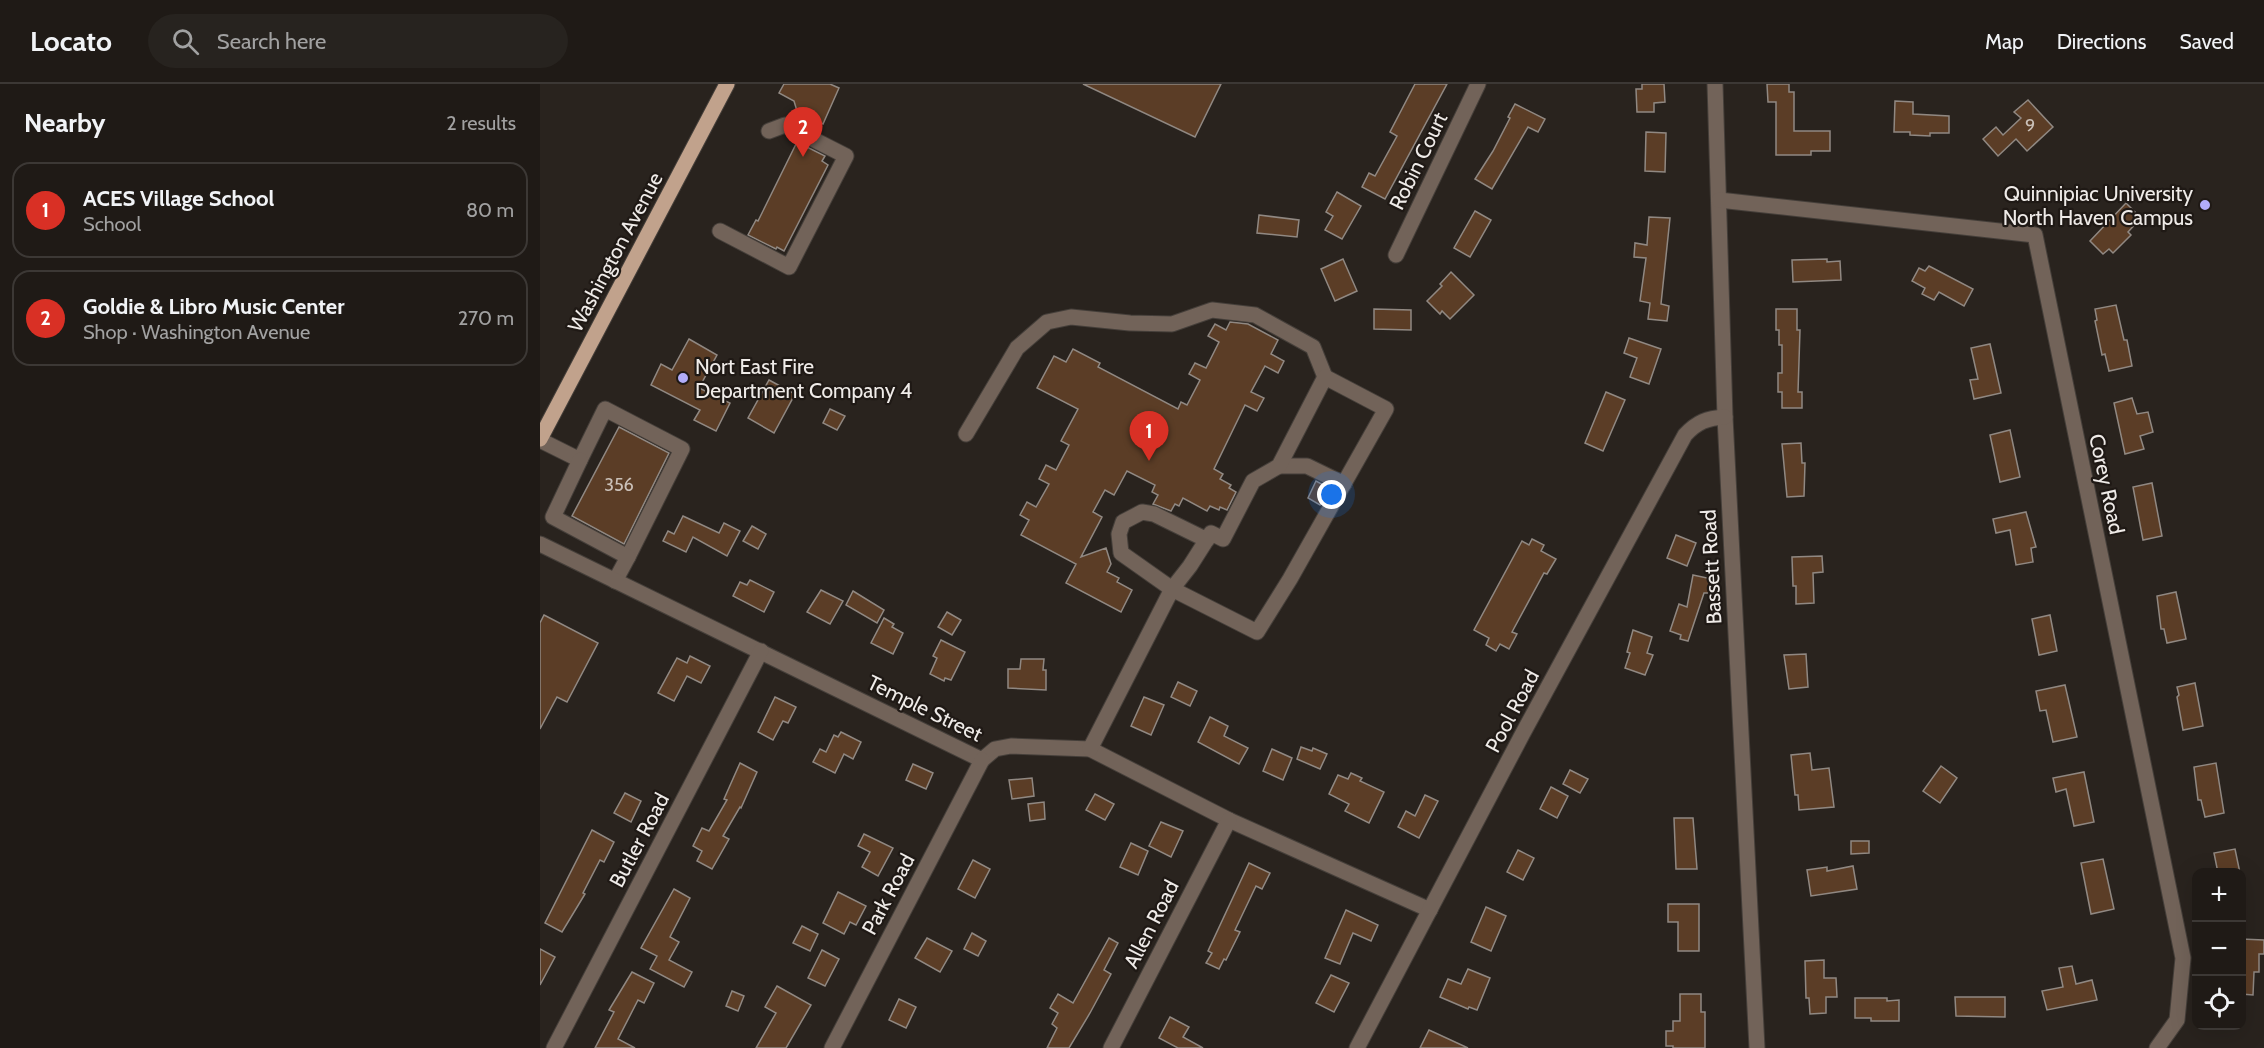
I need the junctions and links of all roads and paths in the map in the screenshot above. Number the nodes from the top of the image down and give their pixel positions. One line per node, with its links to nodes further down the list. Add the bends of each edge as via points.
1 (727, 84): 11 (main road, Washington Avenue)
2 (1478, 84): 7 (street, Robin Court)
3 (1716, 84): 5 (street, Bassett Road)
4 (769, 131): 6 (street, via 785,125 846,156 789,267)
5 (1719, 200): 9 (street, Bassett Road); 30 (street, Corey Road, via 2035,235 2182,958 2177,1020)
6 (720, 231)
7 (1396, 255)
8 (1324, 376): 10 (street, via 1313,347 1255,315 1212,310 1172,324 1071,317 1047,322 1017,348); 13 (street); 14 (street, via 1386,409)
9 (1725, 417): 24 (street, Pool Road, via 1708,418 1685,435); 29 (street, Bassett Road)
10 (966, 434)
11 (540, 439): 12 (street)
12 (580, 460): 17 (street, via 553,517); 17 (street, via 605,409 682,449)
13 (1278, 466): 14 (street, via 1307,466); 15 (street, via 1253,481 1223,539 1211,533)
14 (1344, 484): 19 (street, via 1257,632)
15 (1207, 540): 19 (street); 19 (street, via 1154,514 1142,512 1123,522 1119,534 1121,554)
16 (540, 544): 18 (street, Temple Street)
17 (628, 557): 18 (street)
18 (615, 580): 20 (street, Temple Street)
19 (1172, 589): 21 (street)
20 (761, 651): 22 (street, Temple Street); 25 (street, Butler Road)
21 (1090, 749): 22 (street, Temple Street, via 1011,746 995,750); 23 (street, Temple Street)
22 (982, 760): 26 (street, Park Road)
23 (1229, 820): 24 (street, Temple Street); 27 (street, Allen Road)
24 (1430, 910): 28 (street, Pool Road)
25 (554, 1048)
26 (832, 1048)
27 (1111, 1048)
28 (1358, 1048)
29 (1757, 1048)
30 (2157, 1048)

